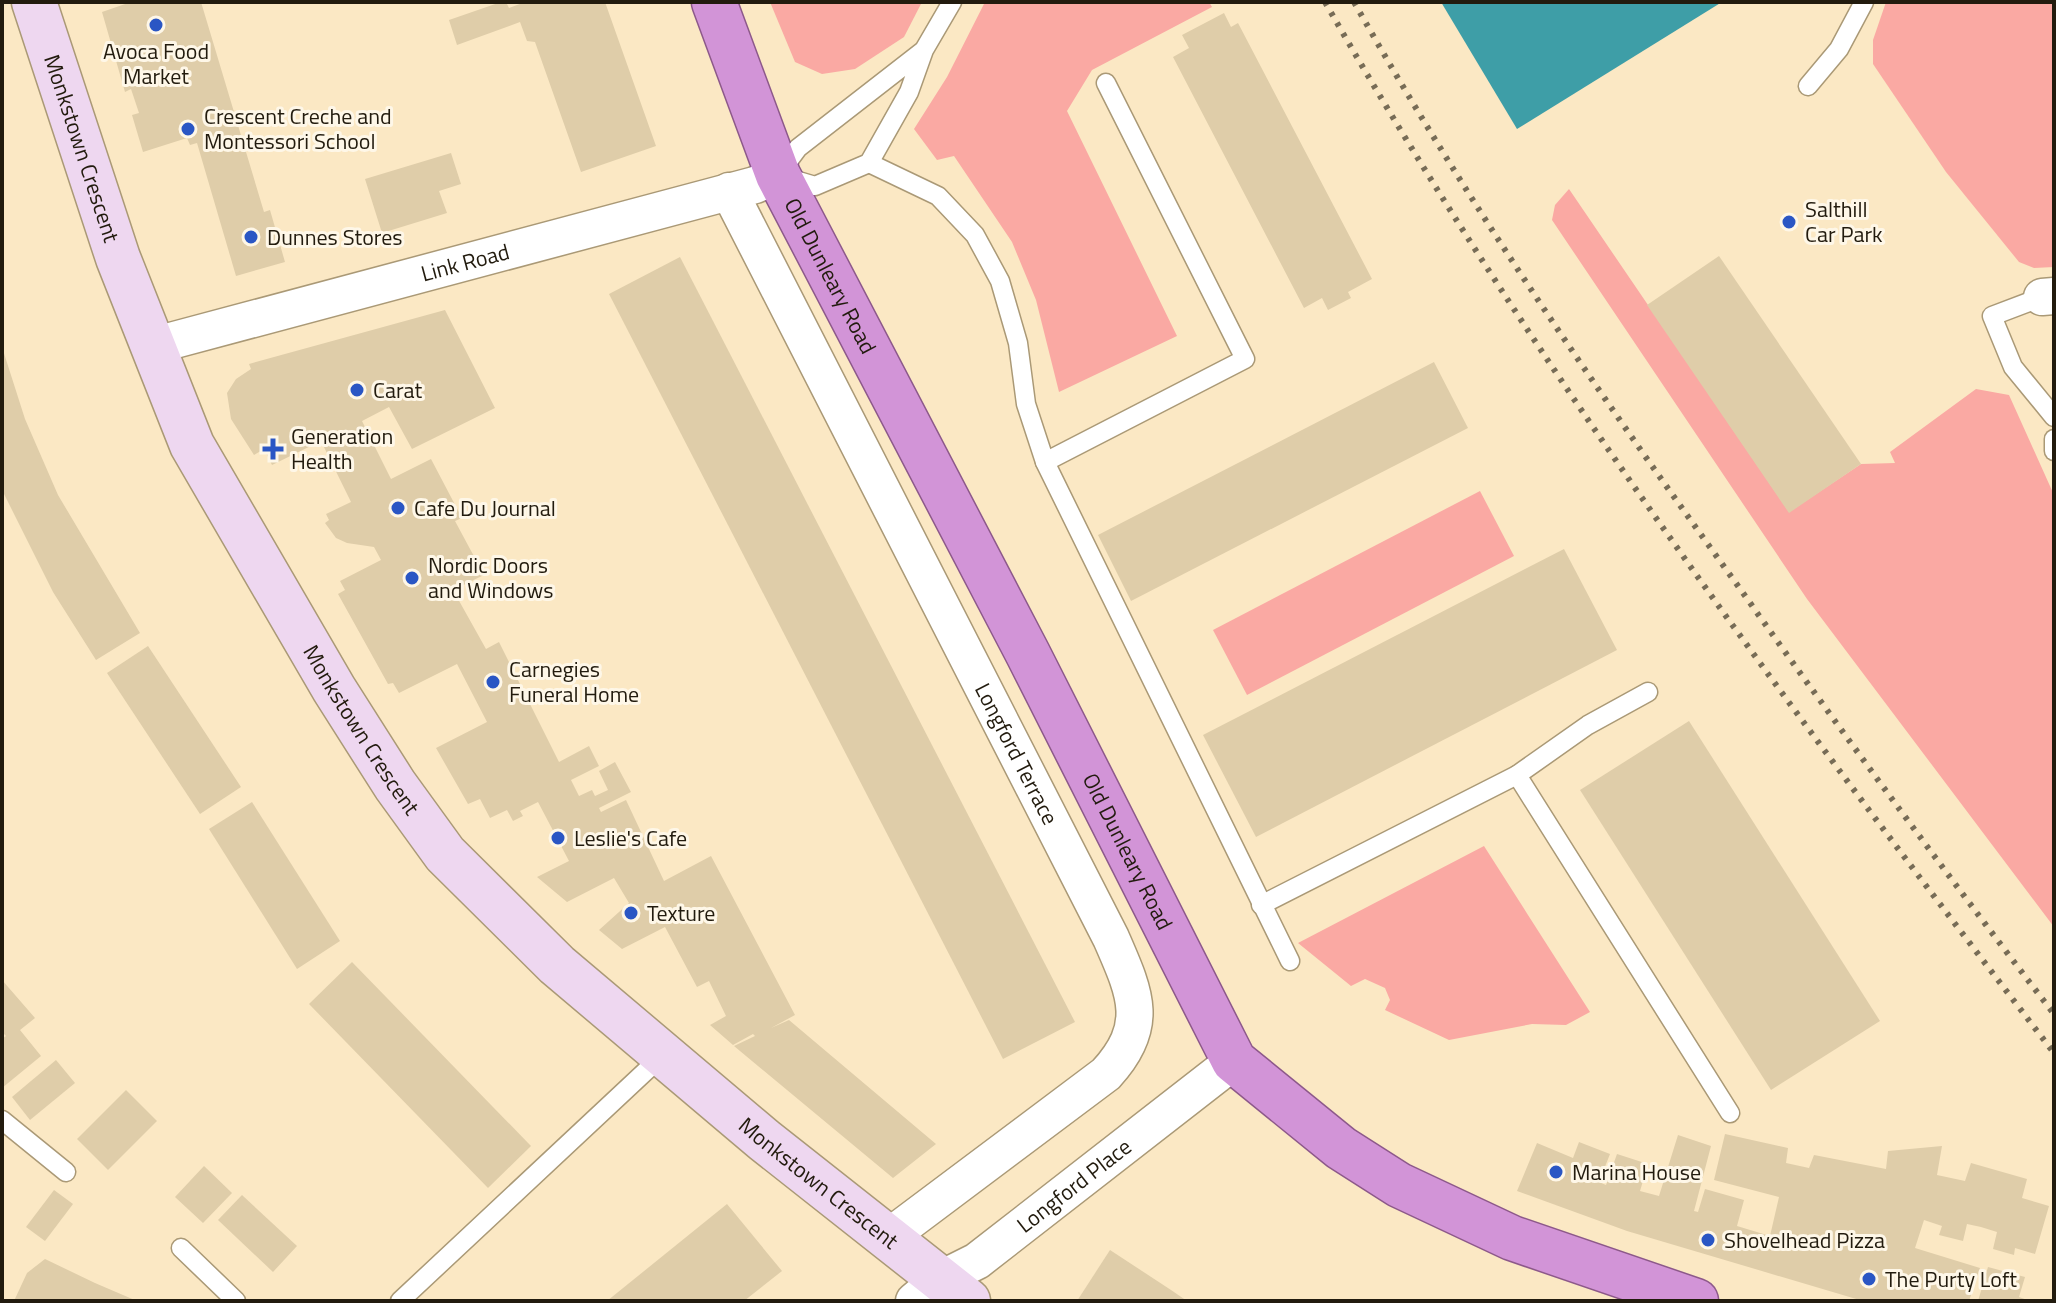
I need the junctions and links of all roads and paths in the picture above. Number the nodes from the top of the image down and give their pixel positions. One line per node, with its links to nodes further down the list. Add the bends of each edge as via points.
1 (34, 2): 12 (main road, Monkstown Crescent)
2 (714, 2): 9 (highway)
3 (952, 2): 5 (lane)
4 (1864, 2): 7 (lane, via 1839,49)
5 (924, 50): 8 (lane, via 909,92); 9 (lane, via 798,148)
6 (1106, 83): 16 (lane, via 1245,359)
7 (1808, 86)
8 (869, 163): 9 (lane, via 815,186); 16 (lane, via 938,196 975,235 1000,281 1018,343 1026,404)
9 (778, 175): 10 (street, Link Road); 22 (highway, Old Dunleary Road)
10 (729, 191): 12 (street, Link Road); 26 (street, Longford Terrace, via 1111,938 1130,981 1137,1018 1125,1053 1106,1074)
11 (2048, 296): 13 (lane, via 1992,316 2013,367)
12 (152, 346): 21 (main road, Monkstown Crescent, via 192,445 395,785 445,854 557,965)
13 (2054, 417)
14 (2054, 439): 15 (lane)
15 (2054, 451)
16 (1045, 462): 19 (lane)
17 (1648, 692): 18 (lane, via 1588,725)
18 (1517, 775): 19 (lane); 23 (lane)
19 (1261, 905): 20 (lane)
20 (1290, 961)
21 (663, 1055): 26 (main road, Monkstown Crescent); 30 (lane)
22 (1234, 1061): 28 (street, Longford Place); 31 (highway, Old Dunleary Road, via 1341,1148 1399,1185 1512,1238)
23 (1730, 1113)
24 (2, 1120): 25 (lane)
25 (66, 1172)
26 (886, 1239): 28 (main road, Monkstown Crescent)
27 (181, 1248): 29 (lane)
28 (940, 1294)
29 (236, 1301)
30 (400, 1301)
31 (1696, 1301)

